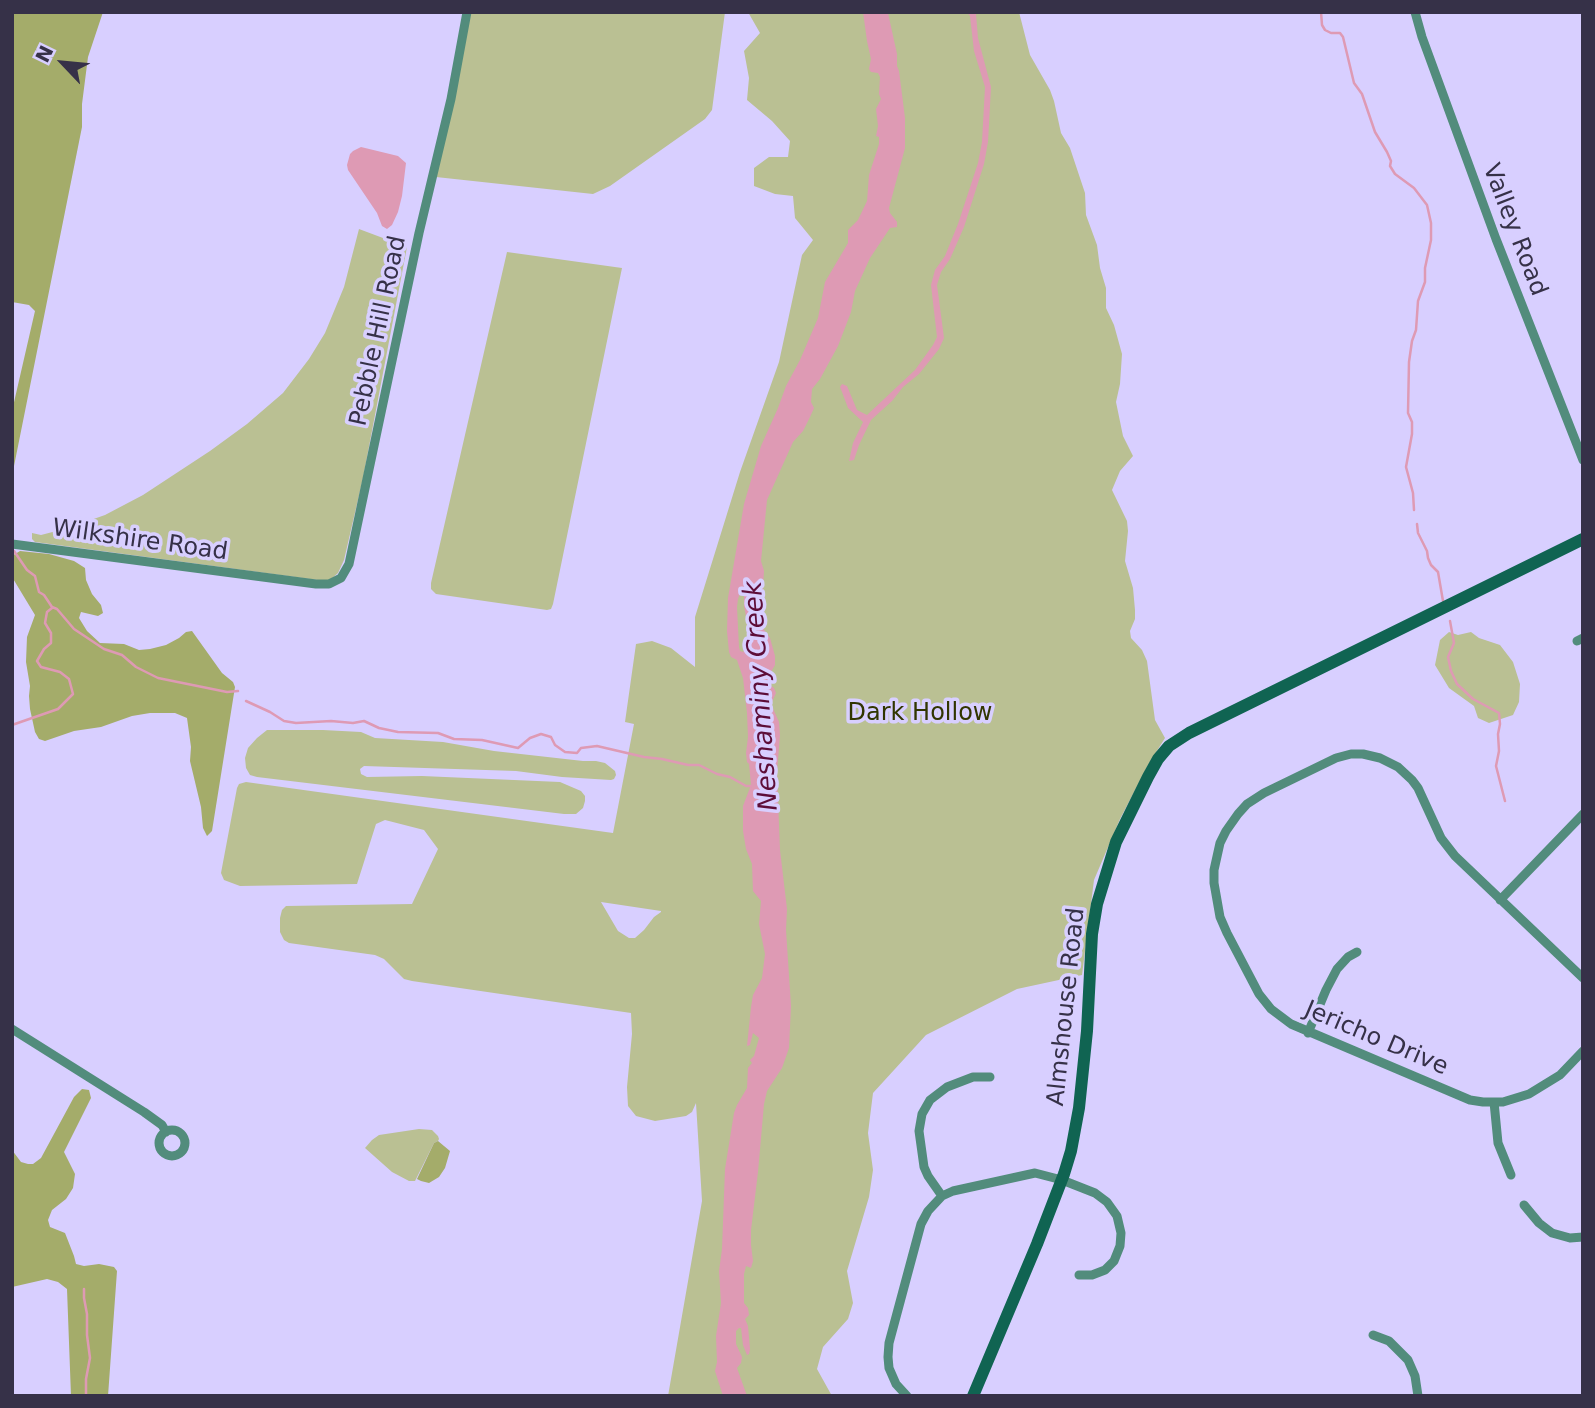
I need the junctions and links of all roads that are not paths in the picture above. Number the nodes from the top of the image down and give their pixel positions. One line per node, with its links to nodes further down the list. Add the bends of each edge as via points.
1 (467, 12): 6 (street, Pebble Hill Road, via 349,564 341,578 330,584)
2 (1415, 12): 3 (street, Valley Road, via 1496,239)
3 (1583, 460)
4 (1583, 539): 18 (main road, Almshouse Road, via 1189,733 1163,752 1116,842 1097,904 1079,1108)
5 (12, 544): 6 (street, Wilkshire Road)
6 (263, 577)
7 (1583, 814): 8 (street)
8 (1500, 900): 10 (street, Jericho Drive); 12 (street, Jericho Drive, via 1447,847 1412,780 1398,766 1380,758 1351,754 1336,758 1252,800 1233,819 1220,843 1213,883 1216,900 1227,933 1259,994 1280,1017)
9 (1357, 952): 12 (street, via 1337,970)
10 (1583, 978)
11 (12, 1029): 16 (street, via 144,1112)
12 (1308, 1032): 15 (street, Jericho Drive, via 1470,1100)
13 (1583, 1051): 15 (street, Jericho Drive, via 1538,1090)
14 (990, 1077): 19 (street, via 965,1079 947,1087 923,1110 919,1131 922,1160)
15 (1493, 1102): 17 (street, via 1499,1143)
16 (166, 1132)
17 (1511, 1175)
18 (1062, 1180): 19 (street, via 1035,1173); 22 (street, via 1104,1198 1120,1227 1120,1246 1110,1266 1097,1274); 25 (main road, Almshouse Road)
19 (942, 1196): 24 (street, via 921,1224 889,1343 889,1368)
20 (1524, 1205): 21 (street, via 1552,1233)
21 (1583, 1237)
22 (1079, 1275)
23 (1373, 1335): 26 (street, via 1389,1341 1408,1360)
24 (907, 1396)
25 (973, 1396)
26 (1418, 1396)

